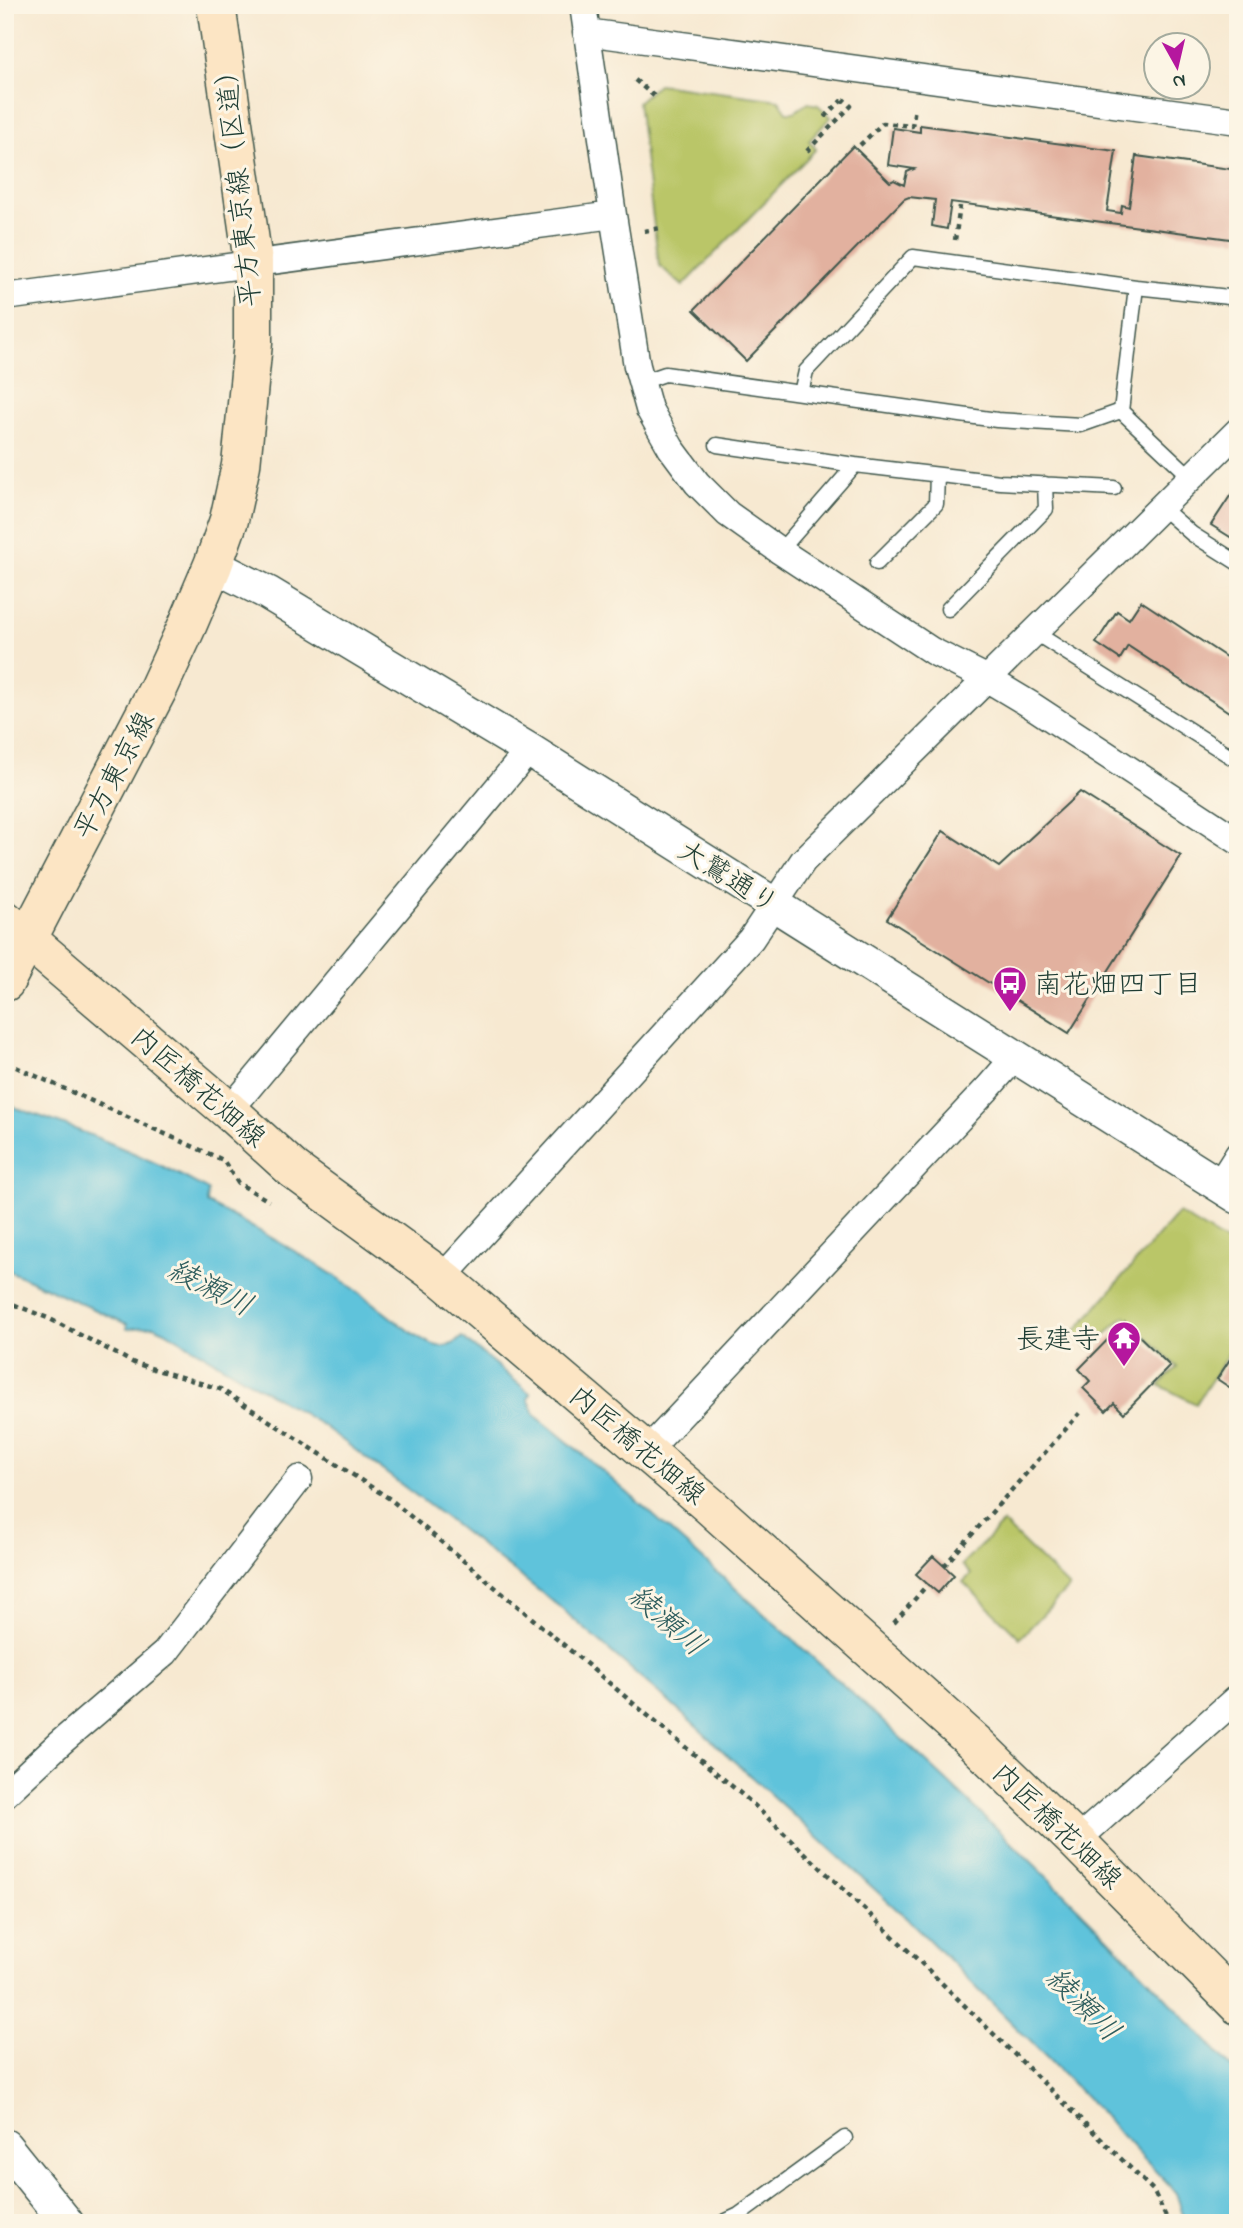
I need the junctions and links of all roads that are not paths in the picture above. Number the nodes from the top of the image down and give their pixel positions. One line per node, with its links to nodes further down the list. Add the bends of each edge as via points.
1 (216, 5): 6 (main road, 平方東京線（区道）)
2 (583, 5): 3 (street)
3 (586, 32): 4 (street); 5 (street)
4 (1238, 121)
5 (613, 215): 6 (street); 10 (street)
6 (253, 262): 8 (street); 24 (main road, 平方東京線（区道）, via 247,420 230,516)
7 (1136, 287): 9 (lane); 11 (lane, via 913,257 806,371); 12 (lane)
8 (5, 297)
9 (1238, 298)
10 (642, 382): 11 (lane, via 665,374); 21 (street, via 649,409 697,483 728,514)
11 (801, 393): 12 (lane, via 997,420 1081,425)
12 (1121, 411): 17 (lane)
13 (1238, 431): 17 (street)
14 (717, 445): 15 (lane)
15 (855, 465): 16 (lane); 21 (lane)
16 (937, 475): 18 (lane); 22 (lane, via 936,504)
17 (1191, 477): 20 (street)
18 (1045, 484): 19 (lane); 25 (lane, via 1046,509)
19 (1114, 488)
20 (1160, 506): 23 (lane, via 1192,534); 26 (street)
21 (780, 551): 27 (street, via 932,651)
22 (877, 563)
23 (1238, 563)
24 (213, 565): 28 (street, 大鷲通り, via 268,593); 32 (main road, 平方東京線, via 158,690)
25 (948, 609)
26 (1034, 632): 27 (street); 29 (lane)
27 (986, 678): 30 (street); 31 (street, via 803,861)
28 (529, 750): 31 (street, 大鷲通り); 35 (street)
29 (1238, 761)
30 (1238, 841)
31 (774, 904): 34 (street, 大鷲通り); 38 (street, via 751,939)
32 (16, 930): 33 (main road, 平方東京線); 35 (main road, 内匠橋花畑線)
33 (5, 982)
34 (1014, 1057): 37 (street, 大鷲通り); 39 (street)
35 (229, 1111): 38 (main road, 内匠橋花畑線, via 294,1170)
36 (1238, 1155): 37 (street)
37 (1228, 1191)
38 (442, 1278): 39 (main road, 内匠橋花畑線)
39 (647, 1451): 43 (main road, 内匠橋花畑線, via 974,1742)
40 (299, 1479): 42 (street, via 165,1653)
41 (1238, 1697): 43 (street)
42 (5, 1794)
43 (1076, 1841): 44 (main road, 内匠橋花畑線)
44 (1238, 2005)
45 (845, 2138): 48 (lane, via 739,2216)
46 (5, 2146): 47 (street)
47 (67, 2223)
48 (722, 2223)

